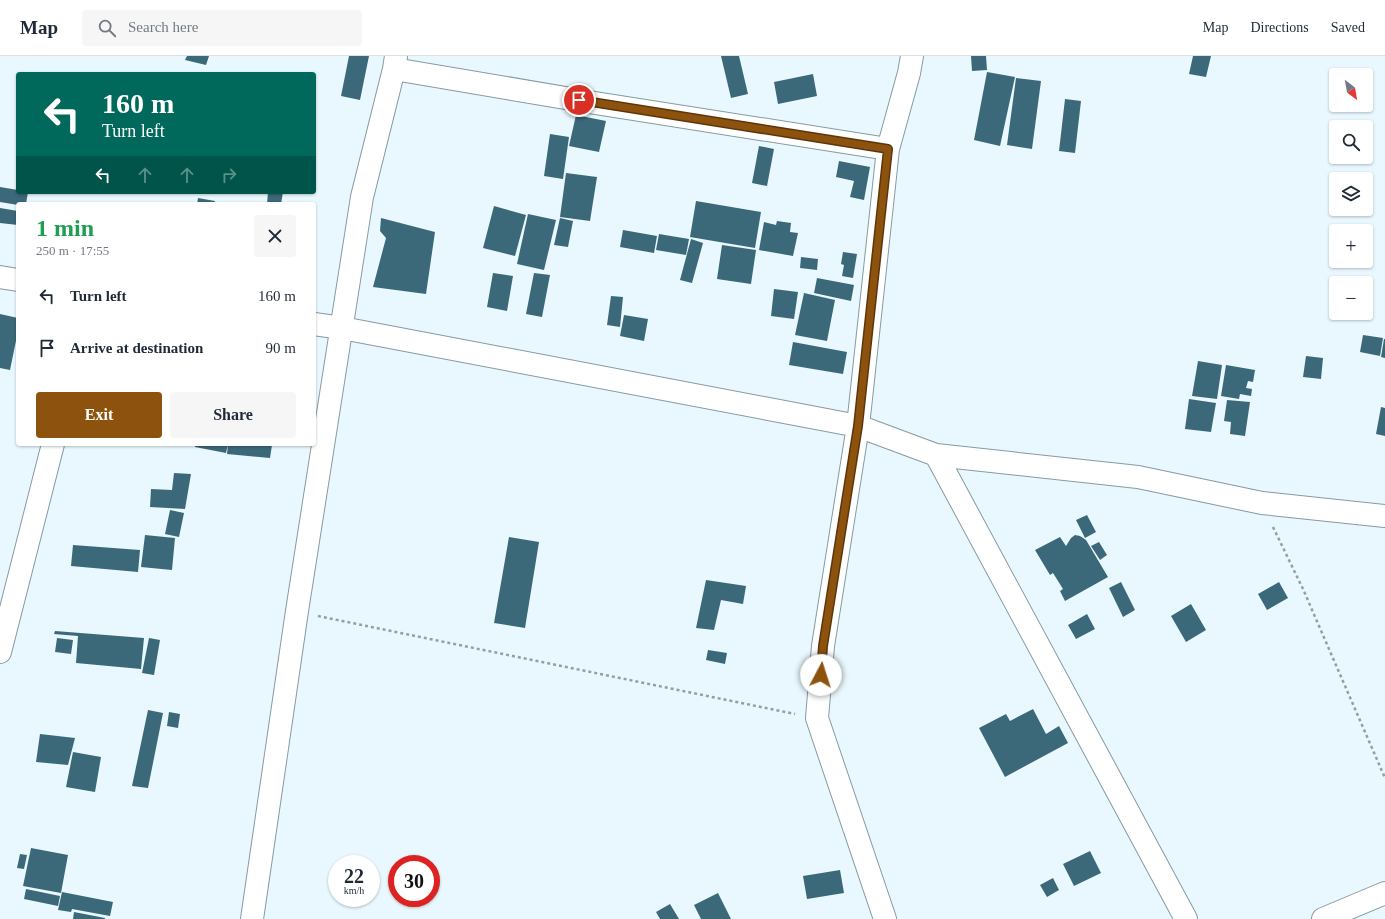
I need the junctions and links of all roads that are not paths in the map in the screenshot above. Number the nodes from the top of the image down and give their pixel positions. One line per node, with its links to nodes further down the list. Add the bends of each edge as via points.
1 (912, 56): 3 (street)
2 (395, 62): 3 (street, via 594,103); 7 (street, via 362,197)
3 (888, 149): 8 (street)
4 (0, 277): 5 (street)
5 (16, 280)
6 (316, 324): 7 (street)
7 (342, 328): 8 (street); 14 (street)
8 (858, 426): 10 (street); 15 (street, via 823,646 817,718)
9 (52, 446): 12 (street)
10 (936, 454): 11 (street, via 1138,477 1262,503); 16 (street)
11 (1385, 516)
12 (0, 652)
13 (1385, 893): 17 (street)
14 (252, 919)
15 (885, 919)
16 (1186, 919)
17 (1322, 919)

